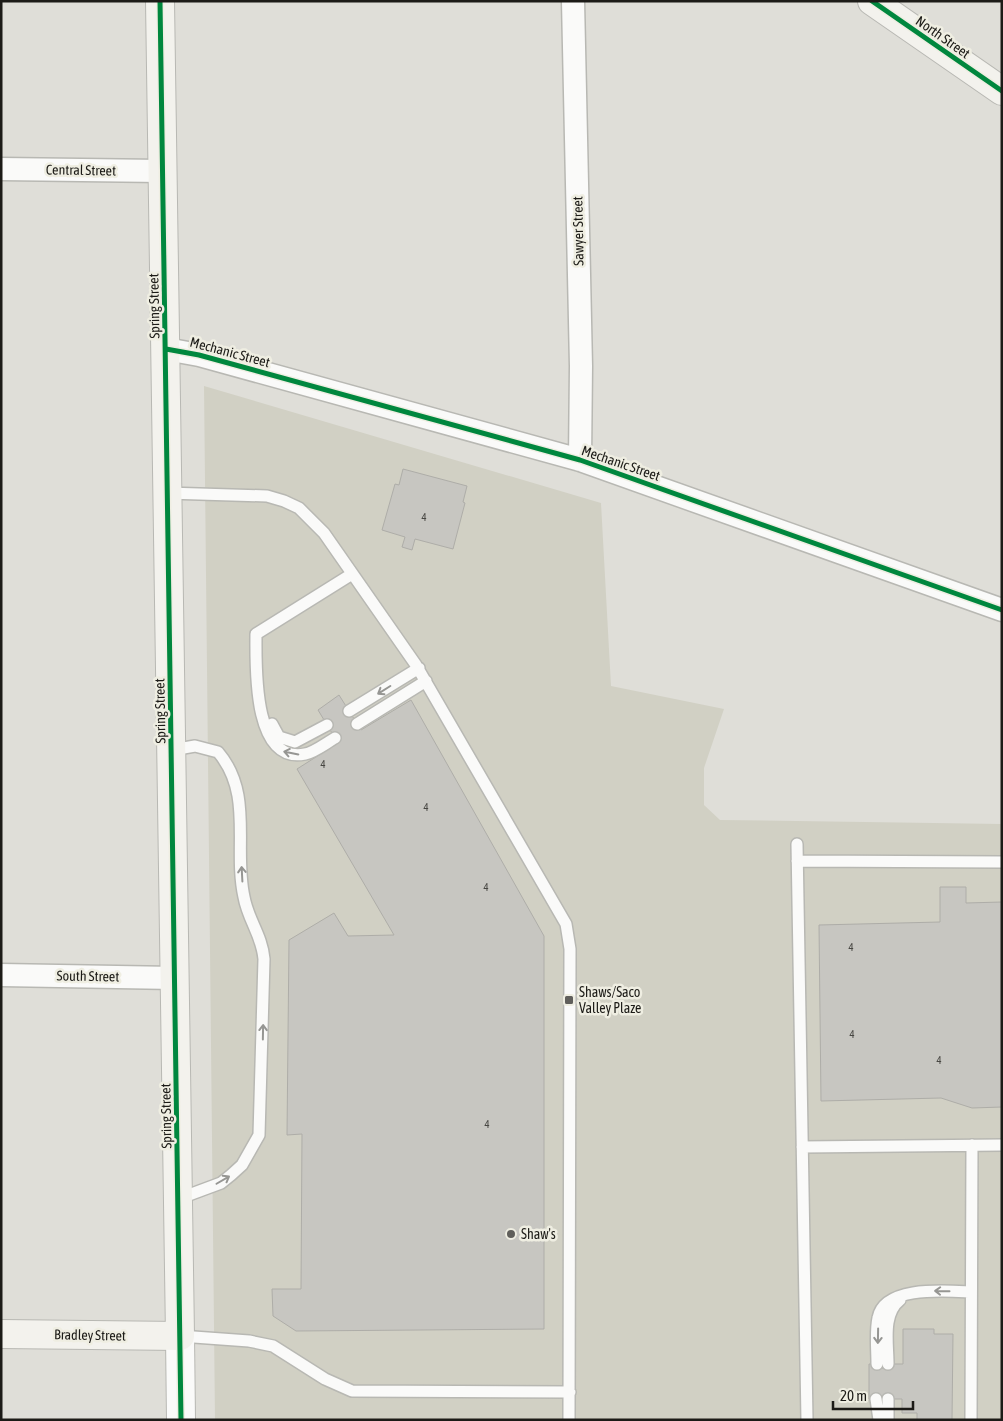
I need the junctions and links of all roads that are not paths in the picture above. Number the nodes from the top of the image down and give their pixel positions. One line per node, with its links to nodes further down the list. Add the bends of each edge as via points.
1 (160, 1): 6 (main road, Spring Street)
2 (573, 1): 8 (street, Sawyer Street, via 582,366)
3 (872, 1): 4 (main road, North Street)
4 (1002, 92)
5 (1, 169): 6 (street, Central Street)
6 (162, 171): 7 (main road, Spring Street)
7 (166, 349): 8 (street, Mechanic Street, via 199,355); 9 (main road, Spring Street)
8 (580, 460): 11 (street, Mechanic Street)
9 (167, 493): 10 (lane, via 266,496 292,504 324,533); 19 (main road, Spring Street)
10 (352, 574): 12 (lane); 14 (lane, via 256,634)
11 (1002, 610)
12 (419, 668): 13 (lane); 15 (lane, one-way to 15)
13 (426, 681): 16 (lane); 33 (lane, via 566,924 570,949)
14 (256, 691): 17 (lane, via 279,737 295,742); 18 (lane, one-way to 14, via 304,754 285,752 271,738)
15 (349, 712)
16 (357, 724)
17 (327, 725)
18 (335, 738)
19 (172, 750): 24 (main road, Spring Street); 28 (lane, one-way to 19, via 232,1176 259,1135 264,959 262,942 244,897 239,804 234,776 218,752 195,746)
20 (797, 844): 21 (lane)
21 (797, 862): 22 (lane); 27 (lane)
22 (1002, 862)
23 (1, 975): 24 (street, South Street)
24 (175, 978): 28 (main road, Spring Street)
25 (972, 1145): 26 (lane); 27 (lane); 29 (lane)
26 (1002, 1145)
27 (802, 1147): 36 (lane)
28 (178, 1199): 31 (main road, Spring Street)
29 (971, 1292): 32 (lane, one-way to 32, via 912,1292 898,1302 888,1318); 39 (lane)
30 (1, 1334): 31 (main road, Bradley Street)
31 (180, 1336): 33 (lane, via 273,1346 325,1379 352,1391); 34 (street, Spring Street)
32 (883, 1364)
33 (570, 1392): 35 (lane)
34 (181, 1420)
35 (569, 1420)
36 (806, 1420)
37 (879, 1420): 38 (lane, via 882,1399)
38 (888, 1420)
39 (971, 1420)

